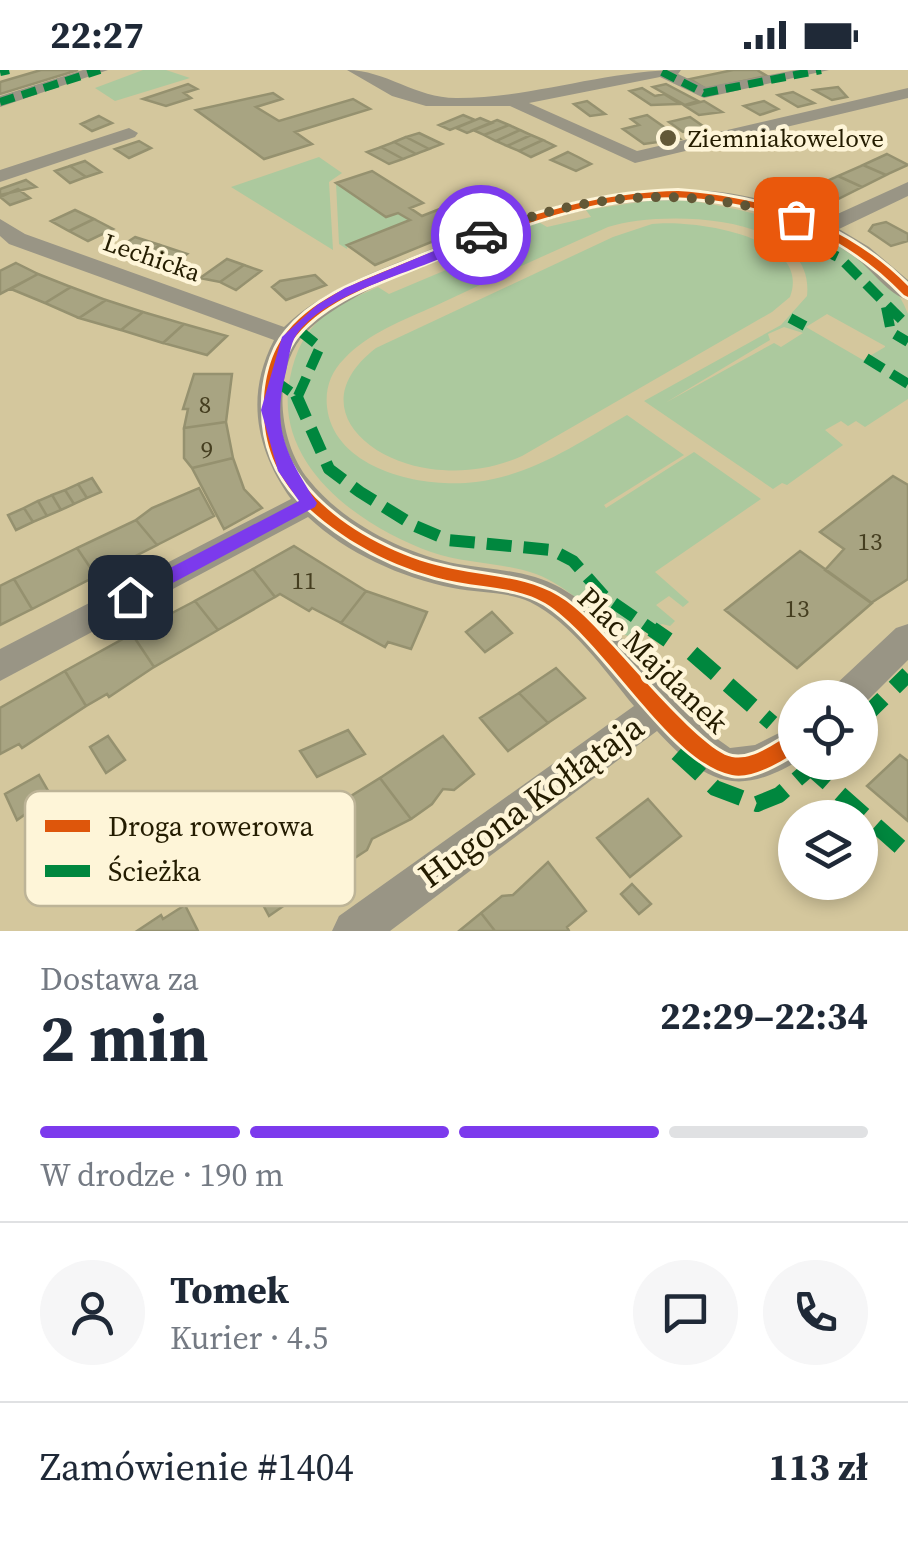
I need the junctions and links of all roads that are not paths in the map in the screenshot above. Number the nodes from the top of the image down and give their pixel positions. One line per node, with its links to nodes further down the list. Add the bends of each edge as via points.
1 (100, 70): 8 (street)
2 (354, 70): 7 (street, via 411,97 442,103)
3 (821, 70): 5 (street)
4 (667, 71): 5 (street, via 704,93); 7 (street)
5 (774, 74)
6 (908, 93): 10 (street)
7 (510, 98): 10 (street)
8 (0, 102)
9 (130, 133): 11 (street)
10 (635, 157): 13 (street)
11 (0, 176)
12 (908, 188): 14 (street)
13 (677, 194): 14 (street, via 762,208); 17 (street, via 518,220 350,291)
14 (823, 229): 16 (street, via 892,274)
15 (6, 237): 17 (street, Lechicka)
16 (908, 293)
17 (288, 337): 18 (street, Plac Majdanek, via 269,410 286,471)
18 (309, 503): 20 (street); 22 (street, Plac Majdanek, via 366,544 440,573 501,580 544,594)
19 (908, 638): 21 (street)
20 (0, 666)
21 (865, 680)
22 (661, 707): 23 (street, Plac Majdanek, via 704,752 732,766); 24 (street, Hugona Kołłątaja)
23 (778, 755)
24 (354, 931)

